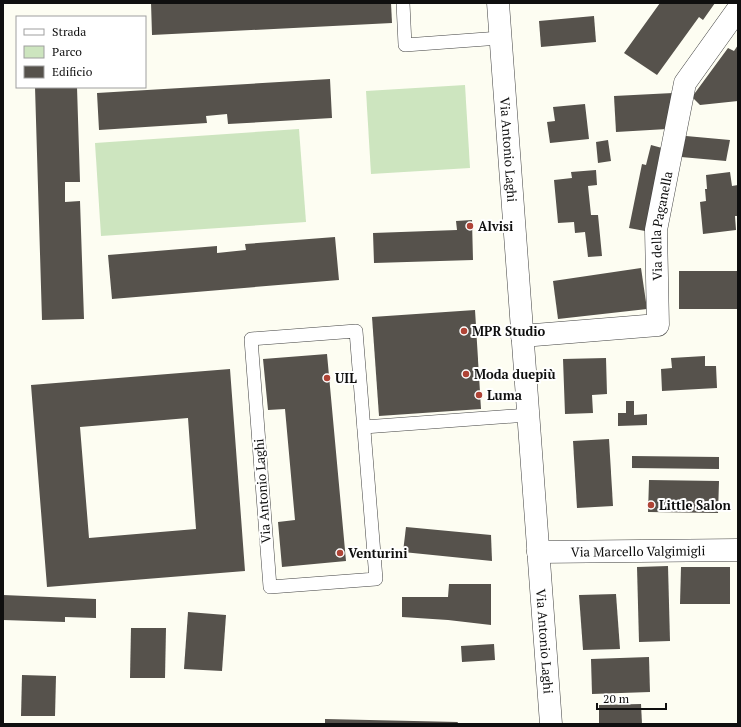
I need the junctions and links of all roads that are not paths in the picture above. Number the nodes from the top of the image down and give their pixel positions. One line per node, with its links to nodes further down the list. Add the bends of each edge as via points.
1 (403, 3): 4 (lane, via 405,45)
2 (498, 3): 4 (street, Via Antonio Laghi)
3 (738, 9): 5 (street, Via della Paganella, via 685,83 656,230 658,324)
4 (500, 38): 5 (street, Via Antonio Laghi)
5 (522, 336): 6 (street, Via Antonio Laghi)
6 (528, 415): 7 (lane); 9 (street, Via Antonio Laghi)
7 (364, 427): 7 (lane, Via Antonio Laghi, via 356,331 251,339 270,587 376,579)
8 (738, 550): 9 (street, Via Marcello Valgimigli)
9 (538, 552): 10 (street, Via Antonio Laghi)
10 (551, 724)

